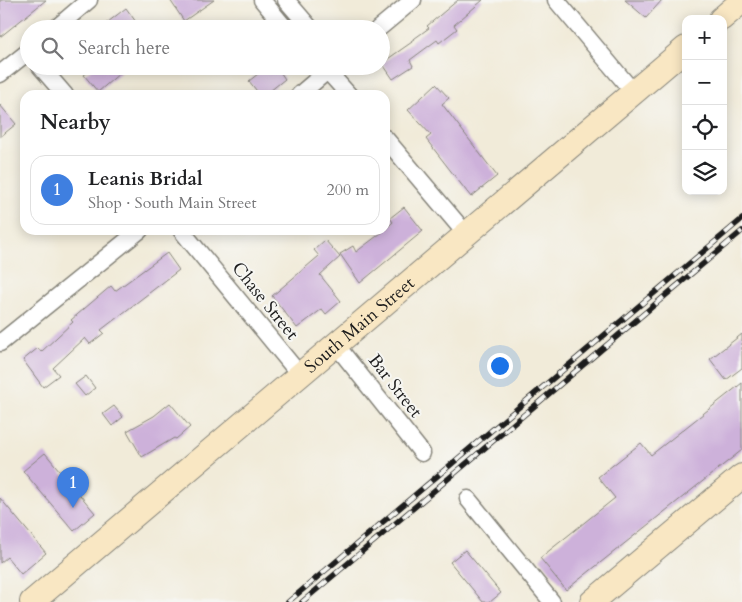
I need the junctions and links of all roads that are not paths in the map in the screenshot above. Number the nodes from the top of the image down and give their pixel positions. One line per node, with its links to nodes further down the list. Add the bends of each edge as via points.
1 (89, 0): 8 (street)
2 (262, 0): 9 (street)
3 (286, 0): 10 (street)
4 (412, 0): 11 (street)
5 (556, 0): 21 (street)
6 (742, 1): 7 (main road)
7 (726, 15)
8 (66, 20)
9 (279, 20)
10 (303, 20)
11 (389, 20)
12 (682, 51): 21 (main road, South Main Street)
13 (20, 58): 14 (street)
14 (0, 74)
15 (48, 75): 18 (street)
16 (320, 75): 19 (street)
17 (334, 75): 20 (street)
18 (61, 90)
19 (304, 90)
20 (345, 90)
21 (634, 93): 23 (main road, South Main Street)
22 (390, 144): 23 (street)
23 (466, 234): 27 (main road, South Main Street)
24 (134, 235): 26 (street)
25 (184, 235): 28 (street, Chase Street)
26 (0, 344)
27 (336, 345): 28 (main road, South Main Street); 29 (street, Bar Street)
28 (300, 375): 32 (main road, South Main Street)
29 (422, 453)
30 (742, 476): 34 (main road)
31 (468, 499): 33 (street)
32 (32, 602)
33 (552, 602)
34 (592, 602)

